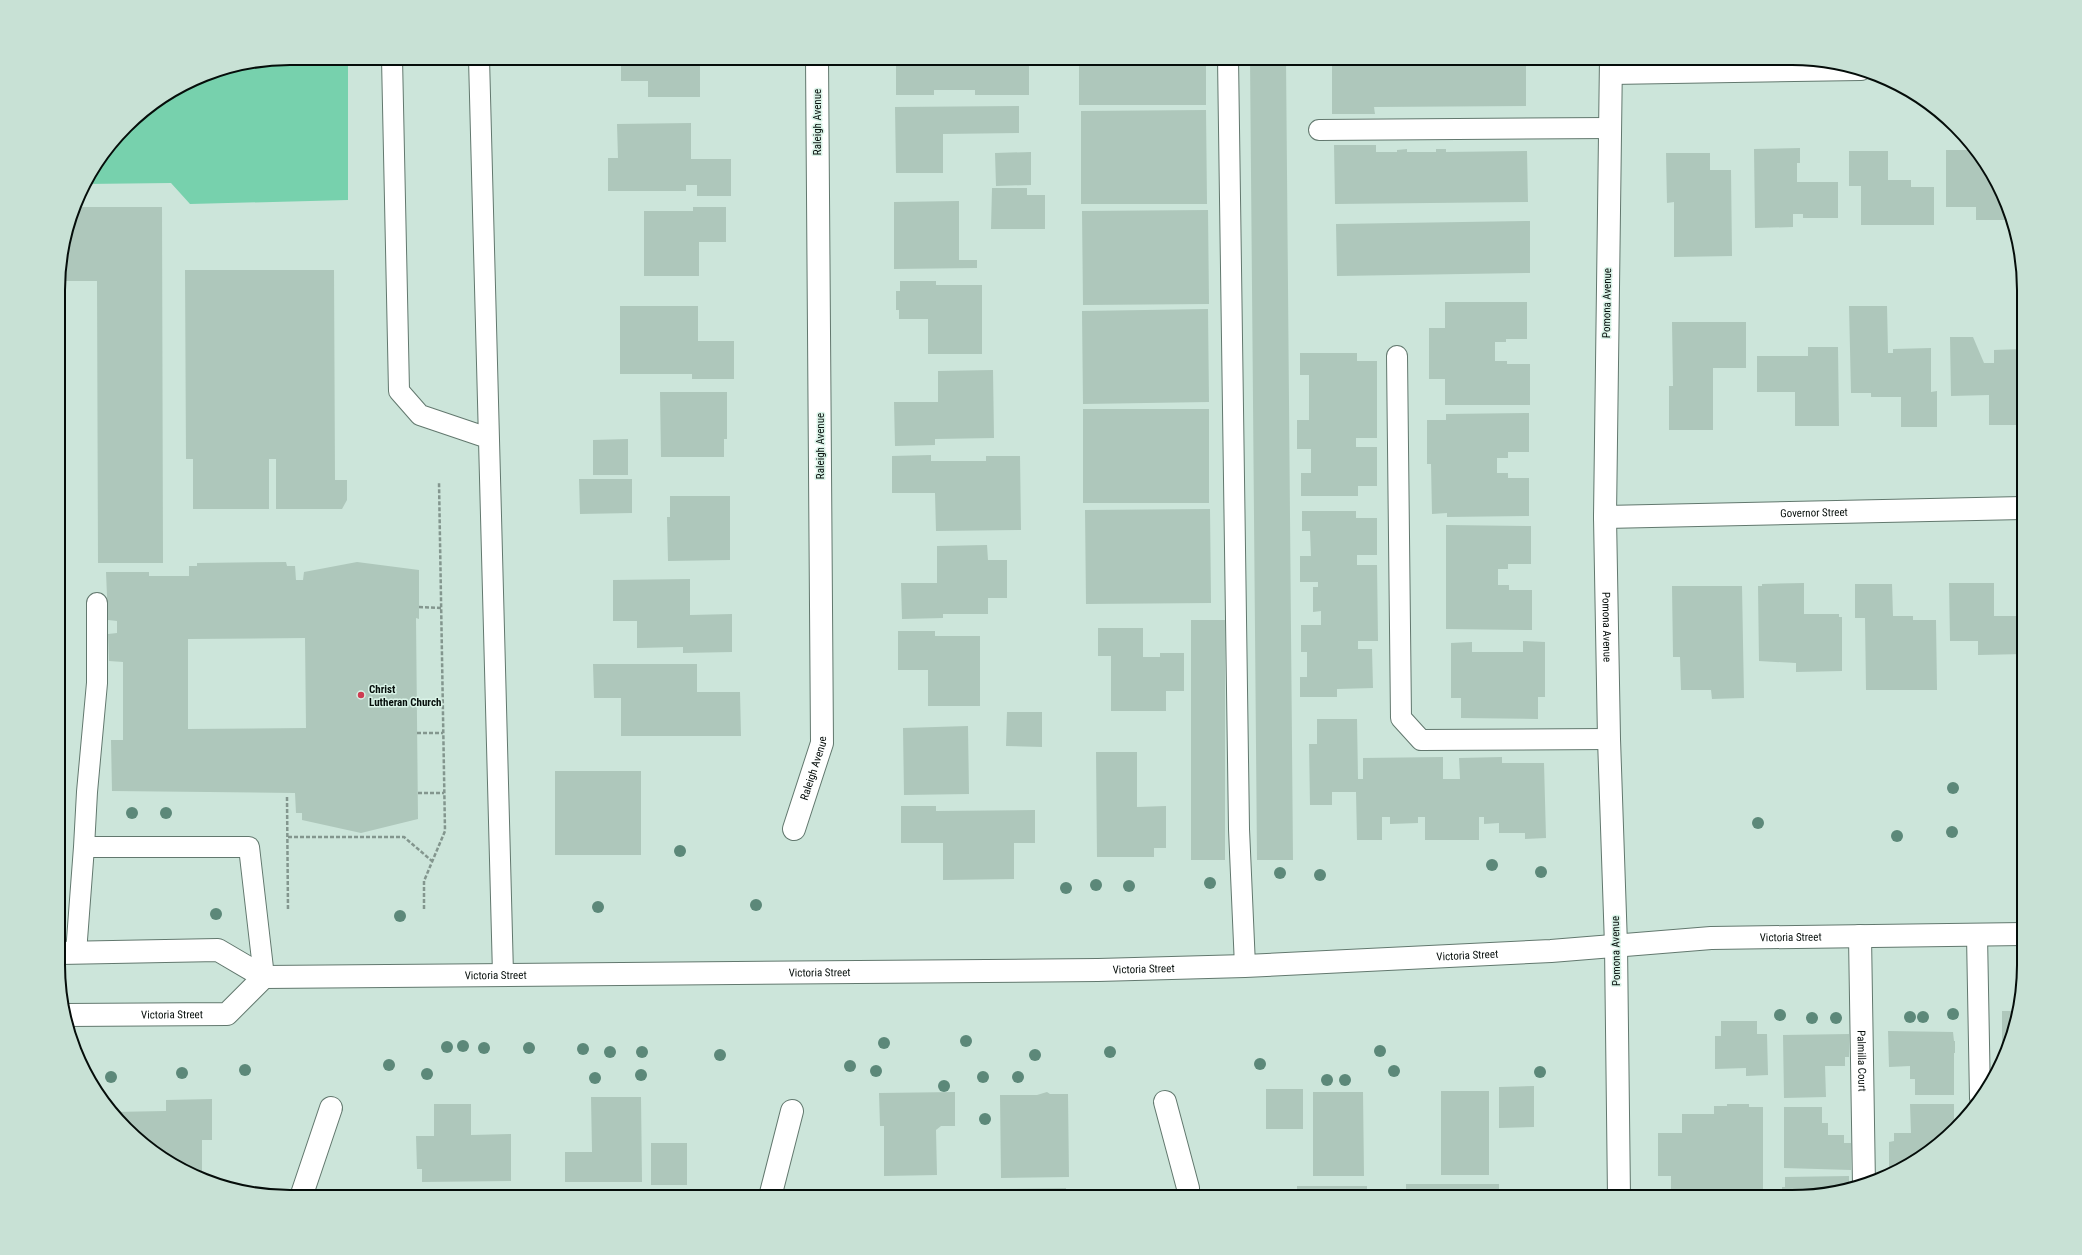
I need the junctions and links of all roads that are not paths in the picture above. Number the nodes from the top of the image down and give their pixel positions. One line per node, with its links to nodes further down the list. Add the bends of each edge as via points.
1 (392, 65): 10 (lane, via 399,391 420,415)
2 (479, 65): 10 (lane)
3 (817, 65): 15 (street, Raleigh Avenue, via 822,743)
4 (1228, 65): 22 (lane, via 1239,813)
5 (1611, 65): 6 (street); 7 (street, Pomona Avenue)
6 (1833, 69)
7 (1609, 128): 8 (lane); 12 (street, Pomona Avenue)
8 (1319, 130)
9 (1397, 356): 14 (lane, via 1401,718 1421,740)
10 (488, 438): 23 (lane)
11 (2017, 508): 12 (street, Governor Street)
12 (1605, 517): 14 (street, Pomona Avenue)
13 (97, 603): 16 (lane, via 97,683)
14 (1609, 739): 20 (street, Pomona Avenue)
15 (794, 829)
16 (84, 847): 21 (lane); 24 (lane, via 249,847)
17 (2017, 934): 18 (street, Victoria Street)
18 (1977, 935): 19 (street, Victoria Street); 26 (lane)
19 (1860, 936): 20 (street, Victoria Street, via 1711,938); 30 (street, Palmilla Court)
20 (1616, 945): 22 (street, Victoria Street, via 1551,951); 34 (street, Pomona Avenue)
21 (68, 953): 24 (street, via 218,950)
22 (1245, 966): 23 (street, Victoria Street, via 1098,970)
23 (504, 974): 24 (street, Victoria Street)
24 (264, 977): 25 (street, Victoria Street, via 227,1014)
25 (71, 1015)
26 (1980, 1089)
27 (1165, 1102): 33 (street)
28 (331, 1108): 31 (street)
29 (792, 1111): 32 (street)
30 (1864, 1178)
31 (303, 1190)
32 (772, 1190)
33 (1188, 1190)
34 (1619, 1190)

